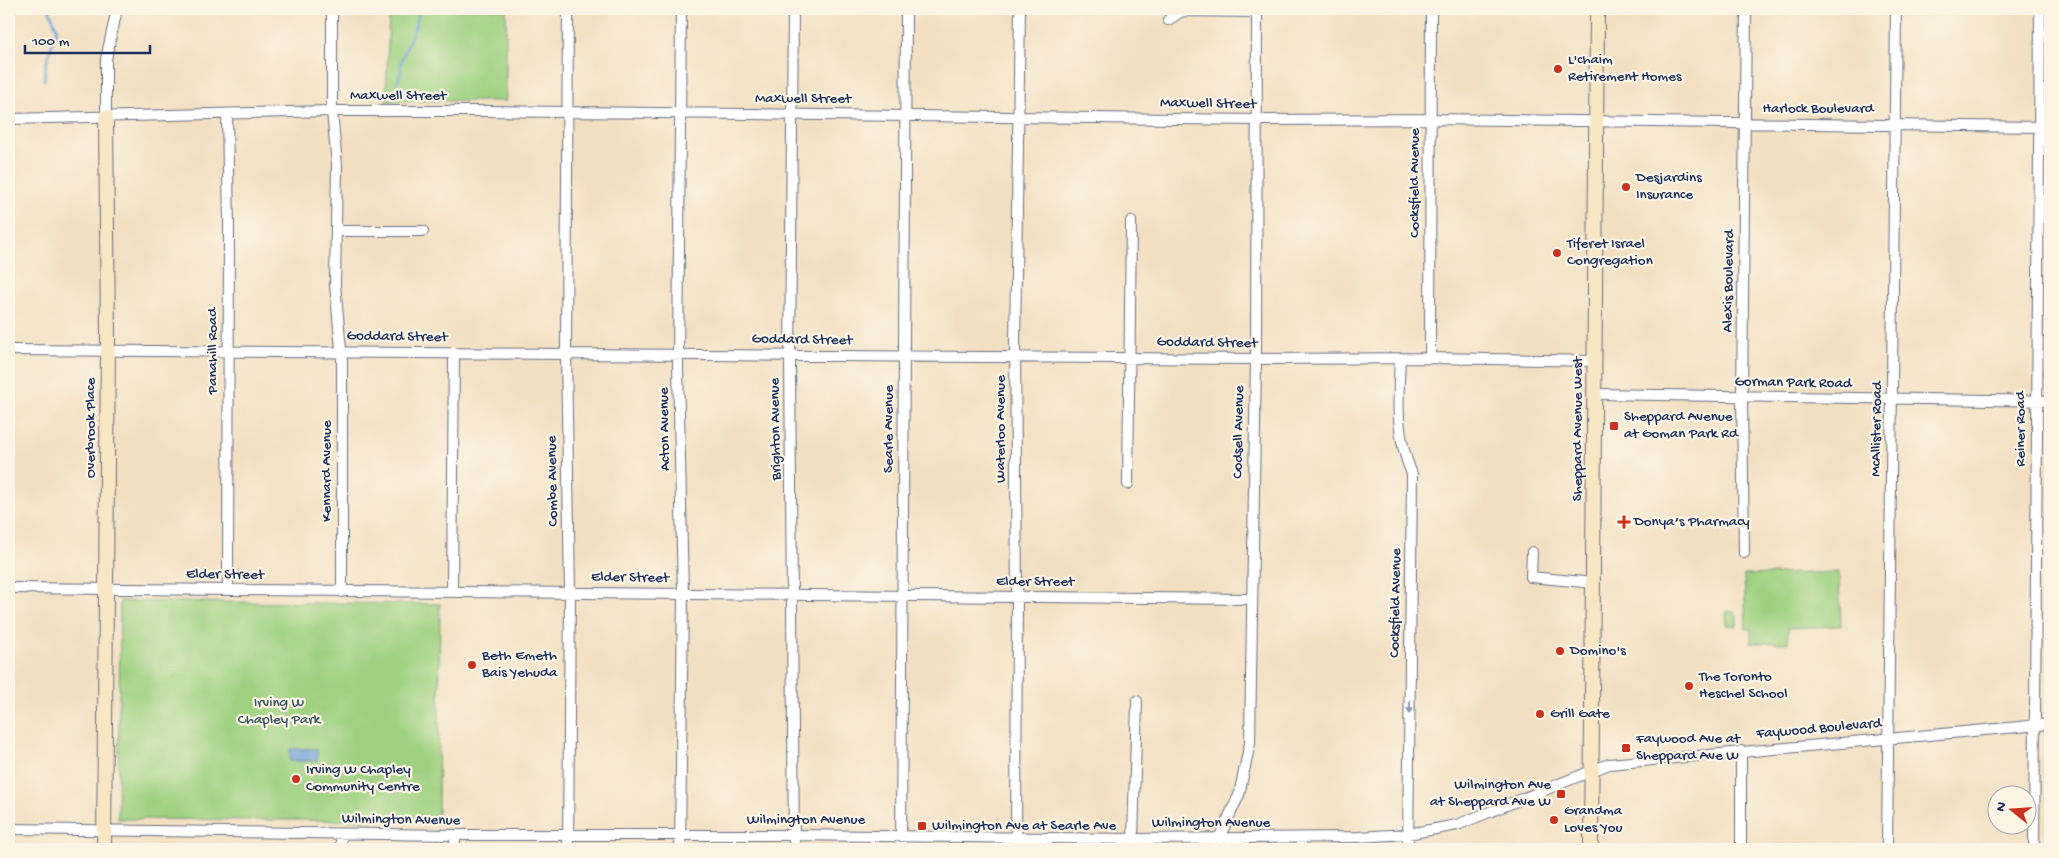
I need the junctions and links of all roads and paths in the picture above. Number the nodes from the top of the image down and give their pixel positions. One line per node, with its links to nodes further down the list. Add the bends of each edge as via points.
1 (117, 9): 22 (street, Overbrook Place, via 106,59)
2 (332, 9): 15 (street, Kennard Avenue)
3 (568, 9): 16 (street, Combe Avenue)
4 (681, 9): 17 (street, Acton Avenue)
5 (793, 9): 19 (street, Brighton Avenue)
6 (906, 9): 20 (street, Searle Avenue)
7 (1020, 9): 21 (street, Waterloo Avenue)
8 (1431, 9): 24 (street, Cocksfield Avenue)
9 (1597, 9): 26 (main road, Sheppard Avenue West)
10 (1746, 9): 27 (street, Alexis Boulevard)
11 (1896, 9): 28 (street, McAllister Road)
12 (2040, 9): 29 (street, Reiner Road)
13 (1258, 10): 14 (street, via 1182,11); 25 (street, Codsell Avenue)
14 (1168, 20)
15 (332, 111): 16 (street, Maxwell Street); 18 (street, Maxwell Street); 31 (street, Kennard Avenue, via 338,165)
16 (568, 112): 17 (street, Maxwell Street); 38 (street, Combe Avenue)
17 (679, 113): 19 (street, Maxwell Street); 39 (street, Acton Avenue)
18 (227, 114): 22 (street, Maxwell Street); 35 (street, Panahill Road)
19 (792, 114): 20 (street, Maxwell Street); 40 (street, Brighton Avenue)
20 (906, 115): 21 (street, Maxwell Street); 41 (street, Searle Avenue)
21 (1020, 116): 25 (street, Maxwell Street); 42 (street, Waterloo Avenue)
22 (106, 117): 23 (street, Maxwell Street); 34 (main road, Overbrook Place)
23 (9, 119)
24 (1430, 119): 25 (street, Maxwell Street); 26 (street, Maxwell Street); 44 (street, Cocksfield Avenue)
25 (1257, 120): 45 (street, Codsell Avenue)
26 (1596, 122): 27 (street, Harlock Boulevard); 47 (main road, Sheppard Avenue West)
27 (1746, 124): 28 (street, Harlock Boulevard); 49 (street, Alexis Boulevard)
28 (1896, 124): 29 (street, Harlock Boulevard); 50 (street, McAllister Road)
29 (2038, 126): 51 (street, Reiner Road)
30 (1131, 222): 43 (street)
31 (336, 231): 32 (street); 36 (street, Kennard Avenue, via 336,304)
32 (423, 231)
33 (9, 350): 34 (street, Goddard Street)
34 (108, 351): 35 (street, Goddard Street); 58 (main road, Overbrook Place)
35 (228, 351): 36 (street, Goddard Street); 59 (street, Panahill Road)
36 (341, 351): 37 (street, Goddard Street); 60 (street, Kennard Avenue)
37 (454, 353): 38 (street, Goddard Street); 61 (street)
38 (566, 353): 39 (street, Goddard Street); 62 (street, Combe Avenue)
39 (678, 353): 40 (street, Goddard Street); 63 (street, Acton Avenue)
40 (790, 355): 41 (street, Goddard Street); 64 (street, Brighton Avenue)
41 (904, 356): 42 (street, Goddard Street); 65 (street, Searle Avenue)
42 (1016, 356): 43 (street, Goddard Street); 66 (street, Waterloo Avenue)
43 (1131, 357): 45 (street, Goddard Street); 53 (street)
44 (1430, 358): 46 (street, Goddard Street); 47 (street, Goddard Street)
45 (1256, 359): 46 (street, Goddard Street); 67 (street, Codsell Avenue)
46 (1400, 359): 77 (street, Cocksfield Avenue, one-way to 77, via 1397,415 1403,452 1412,474)
47 (1595, 361): 48 (main road, Sheppard Avenue West)
48 (1595, 394): 49 (street, Gorman Park Road); 56 (main road, Sheppard Avenue West)
49 (1742, 398): 50 (street, Gorman Park Road); 55 (street, Alexis Boulevard)
50 (1892, 400): 51 (street, Gorman Park Road); 71 (street, McAllister Road)
51 (2036, 400): 52 (street, Gorman Park Road); 70 (street, Reiner Road)
52 (2050, 401)
53 (1128, 484)
54 (1532, 552): 56 (street, via 1531,577)
55 (1744, 553)
56 (1594, 583): 73 (main road, Sheppard Avenue West)
57 (9, 588): 58 (street, Elder Street)
58 (106, 589): 59 (street, Elder Street); 75 (main road, Overbrook Place)
59 (228, 589): 60 (street, Elder Street)
60 (342, 592): 61 (street, Elder Street)
61 (452, 592): 62 (street, Elder Street)
62 (570, 593): 63 (street, Elder Street); 80 (street, Combe Avenue)
63 (683, 594): 64 (street, Elder Street); 81 (street, Acton Avenue)
64 (793, 595): 65 (street, Elder Street); 79 (street, Brighton Avenue)
65 (902, 597): 66 (street, Elder Street); 82 (street, Searle Avenue)
66 (1017, 597): 67 (street, Elder Street); 83 (street, Waterloo Avenue)
67 (1252, 599): 84 (street, Codsell Avenue, via 1250,743 1239,795)
68 (1137, 701): 86 (street)
69 (2050, 724): 70 (street, Faywood Boulevard)
70 (2035, 725): 71 (street, Faywood Boulevard); 101 (street, Reiner Road)
71 (1887, 739): 72 (street, Faywood Boulevard); 100 (street, McAllister Road)
72 (1741, 751): 73 (street, Faywood Boulevard, via 1618,763); 99 (street)
73 (1592, 770): 77 (street, Wilmington Avenue, via 1457,825); 98 (main road, Sheppard Avenue West)
74 (9, 829): 75 (street, Wilmington Avenue)
75 (104, 831): 76 (street, Wilmington Avenue); 87 (main road, Overbrook Place)
76 (341, 834): 78 (street, Wilmington Avenue); 88 (street)
77 (1408, 834): 85 (street, Wilmington Avenue); 97 (street, Cocksfield Avenue)
78 (455, 835): 80 (street, Wilmington Avenue); 89 (street)
79 (794, 835): 81 (street, Wilmington Avenue); 82 (street, Wilmington Avenue); 92 (street, Brighton Avenue)
80 (568, 836): 81 (street, Wilmington Avenue); 90 (street, Combe Avenue)
81 (680, 836): 91 (street, Acton Avenue)
82 (901, 836): 83 (street, Wilmington Avenue); 93 (street, Searle Avenue)
83 (1016, 837): 86 (street, Wilmington Avenue); 94 (street, Waterloo Avenue)
84 (1220, 838): 85 (street, Wilmington Avenue); 86 (street, Wilmington Avenue); 95 (street, Codsell Avenue)
85 (1301, 838): 96 (street)
86 (1133, 839)
87 (104, 849)
88 (341, 849)
89 (455, 849)
90 (568, 849)
91 (680, 849)
92 (794, 849)
93 (900, 849)
94 (1016, 849)
95 (1214, 849)
96 (1301, 849)
97 (1408, 849)
98 (1591, 849)
99 (1740, 849)
100 (1887, 849)
101 (2034, 849)

